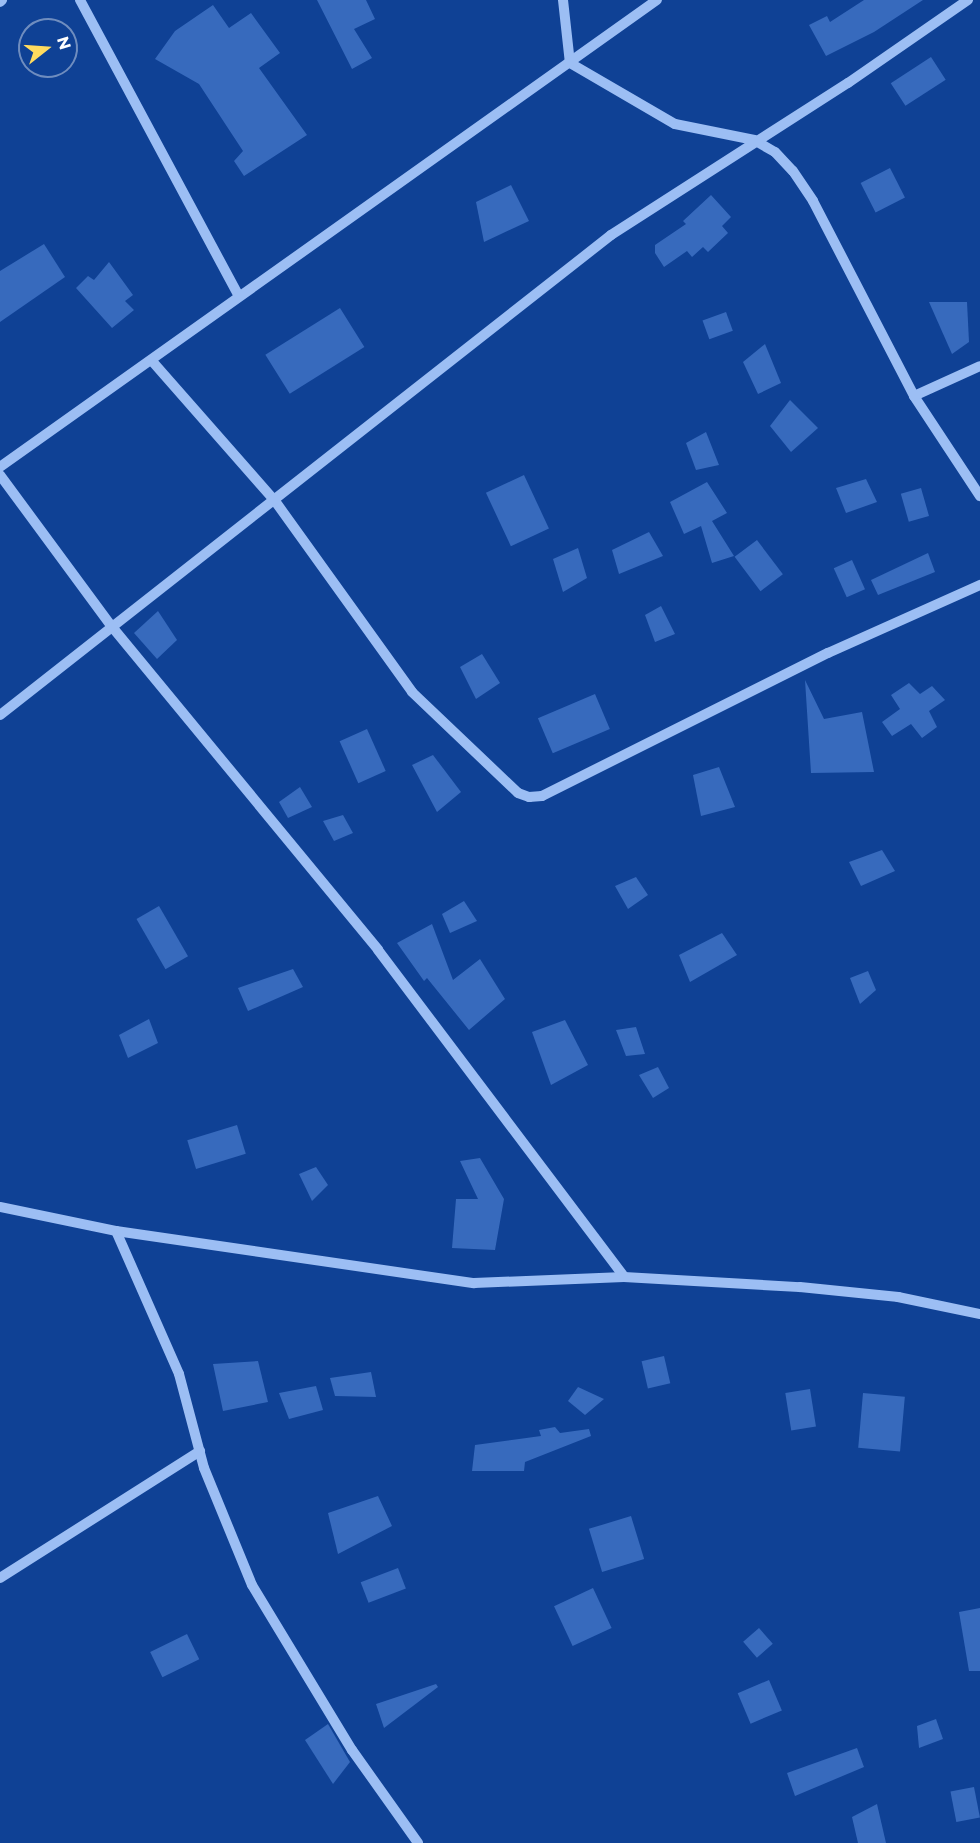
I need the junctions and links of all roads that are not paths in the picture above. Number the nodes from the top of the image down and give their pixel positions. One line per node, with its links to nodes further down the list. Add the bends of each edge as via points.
1 (80, 0): 7 (street)
2 (563, 0): 5 (street)
3 (657, 0): 5 (street)
4 (968, 0): 6 (street, via 848,83)
5 (570, 63): 6 (street, via 675,124); 7 (street)
6 (754, 140): 10 (street, via 775,152 813,201); 14 (street, via 611,235)
7 (238, 295): 8 (street)
8 (152, 361): 11 (street); 14 (street)
9 (980, 366): 10 (street)
10 (914, 396): 13 (street)
11 (0, 467)
12 (0, 475): 16 (street)
13 (980, 496)
14 (275, 501): 15 (street, via 412,692 518,793 529,797 542,796 828,653); 16 (street)
15 (980, 585)
16 (113, 628): 17 (street); 20 (street, via 378,950)
17 (0, 715)
18 (0, 1207): 19 (street)
19 (116, 1232): 20 (street, via 474,1282); 22 (street, via 179,1374)
20 (624, 1277): 21 (street, via 898,1297)
21 (980, 1314)
22 (200, 1451): 23 (street); 24 (street, via 252,1585 352,1750)
23 (0, 1578)
24 (418, 1843)

